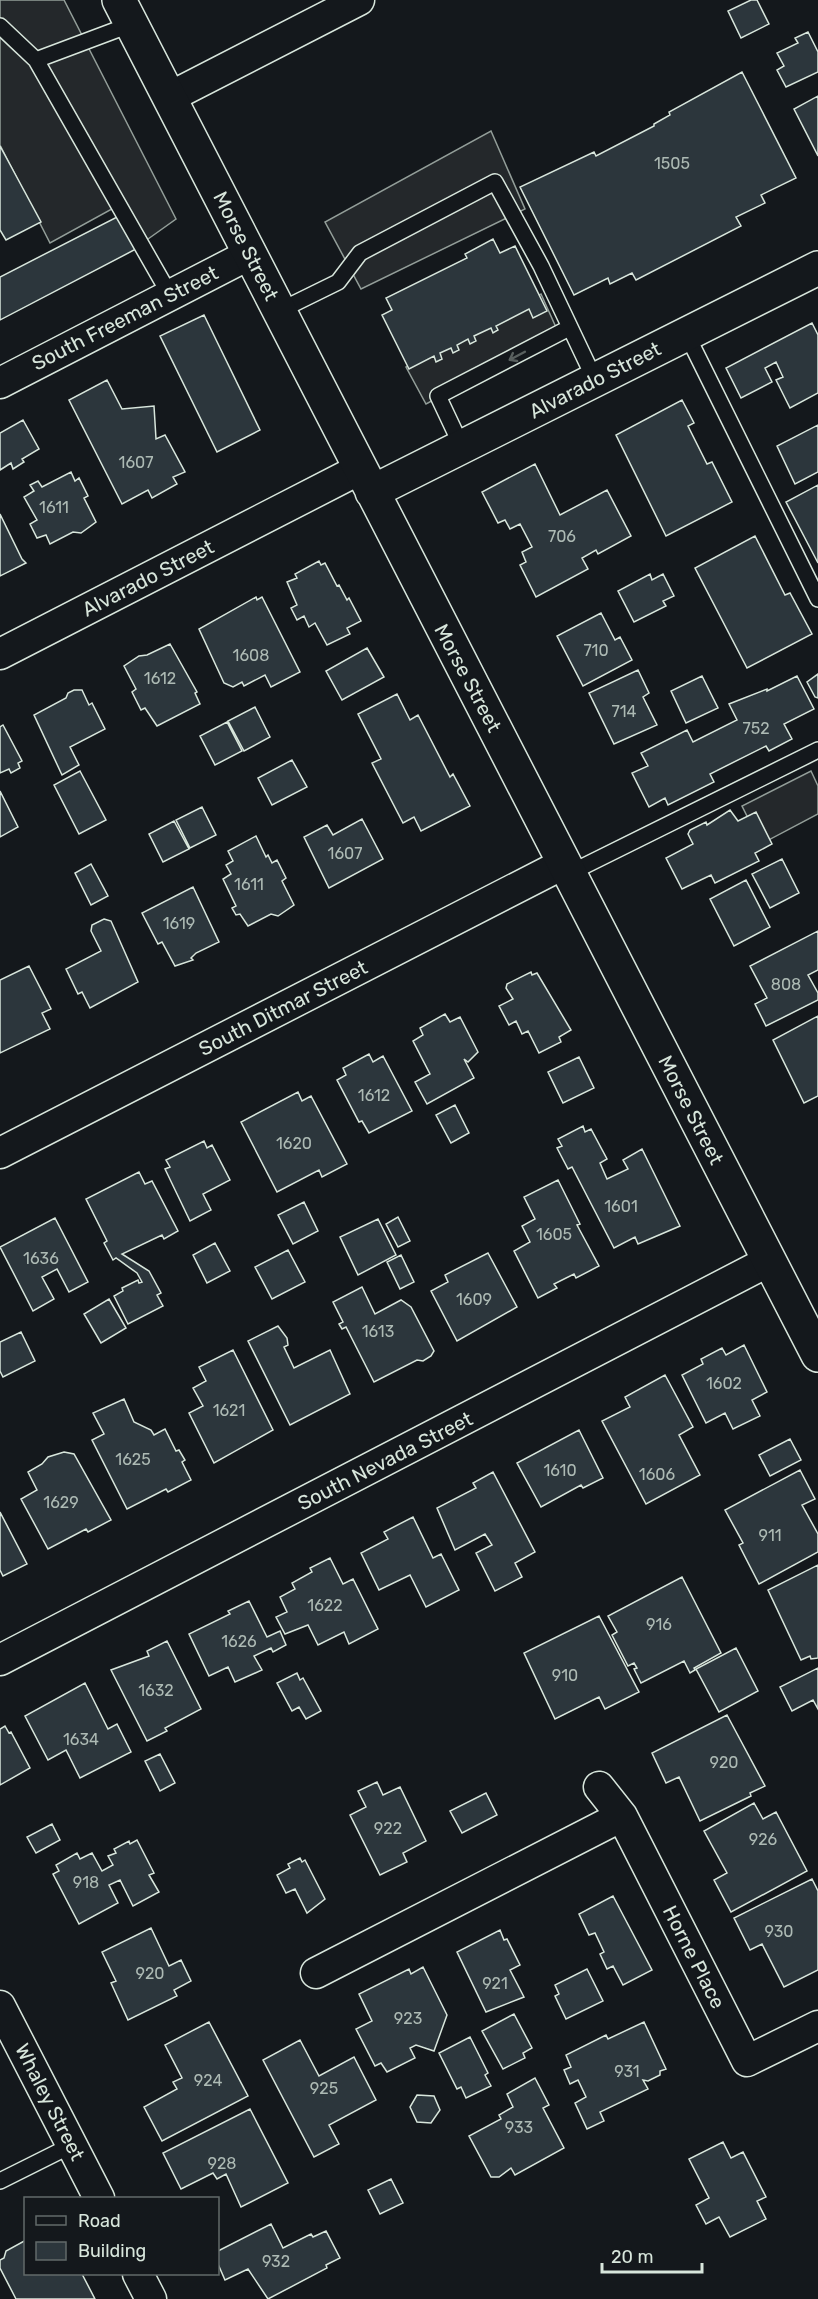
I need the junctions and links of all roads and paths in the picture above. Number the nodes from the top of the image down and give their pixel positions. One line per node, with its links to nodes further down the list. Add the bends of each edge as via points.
1 (359, 0): 5 (street)
2 (125, 12): 4 (lane); 5 (street, Morse Street)
3 (0, 26): 4 (lane)
4 (36, 60): 8 (lane)
5 (170, 97): 6 (street, Morse Street)
6 (250, 254): 8 (street, South Freeman Street); 9 (street, Morse Street)
7 (818, 268): 11 (street, Alvarado Street)
8 (170, 295): 13 (street, South Freeman Street)
9 (279, 311): 10 (lane, via 338,282 360,253 495,182 541,266); 15 (street, Morse Street)
10 (569, 328): 12 (lane); 14 (lane, one-way to 14, via 438,396)
11 (686, 333): 12 (street, Alvarado Street); 16 (lane)
12 (595, 380): 14 (street, Alvarado Street)
13 (0, 382)
14 (462, 447): 15 (street, Alvarado Street)
15 (366, 481): 17 (street, Alvarado Street); 19 (street, Morse Street)
16 (818, 599)
17 (0, 654)
18 (818, 750): 19 (lane)
19 (567, 868): 20 (street, South Ditmar Street); 21 (street, Morse Street)
20 (0, 1153)
21 (769, 1261): 22 (street, Morse Street); 23 (street, South Nevada Street)
22 (818, 1355)
23 (0, 1660)
24 (599, 1787): 25 (street, Horne Place)
25 (622, 1816): 26 (street); 28 (street, Horne Place, via 747,2061)
26 (316, 1973)
27 (0, 2006): 29 (street, Whaley Street)
28 (818, 2026)
29 (72, 2145): 30 (lane); 31 (street, Whaley Street)
30 (0, 2181)
31 (98, 2197)
32 (139, 2275): 33 (street)
33 (151, 2299)

